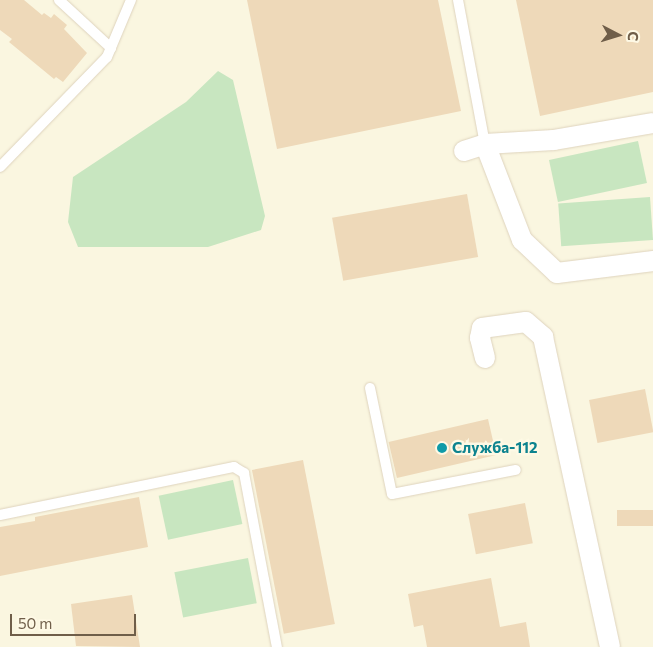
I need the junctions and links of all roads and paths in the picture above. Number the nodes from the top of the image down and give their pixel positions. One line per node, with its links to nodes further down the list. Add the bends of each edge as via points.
1 (59, 0): 4 (lane)
2 (131, 0): 4 (lane)
3 (458, 0): 6 (lane)
4 (111, 48): 8 (lane, via 107,57)
5 (653, 122): 6 (street, via 554,140)
6 (485, 144): 7 (street); 9 (street, via 522,240 557,273)
7 (464, 151)
8 (0, 167)
9 (653, 261)
10 (485, 358): 15 (street, via 480,338 482,328 526,322 543,337)
11 (370, 388): 12 (lane, via 392,494)
12 (516, 470)
13 (0, 515): 14 (lane, via 234,467 244,473)
14 (277, 647)
15 (610, 647)

